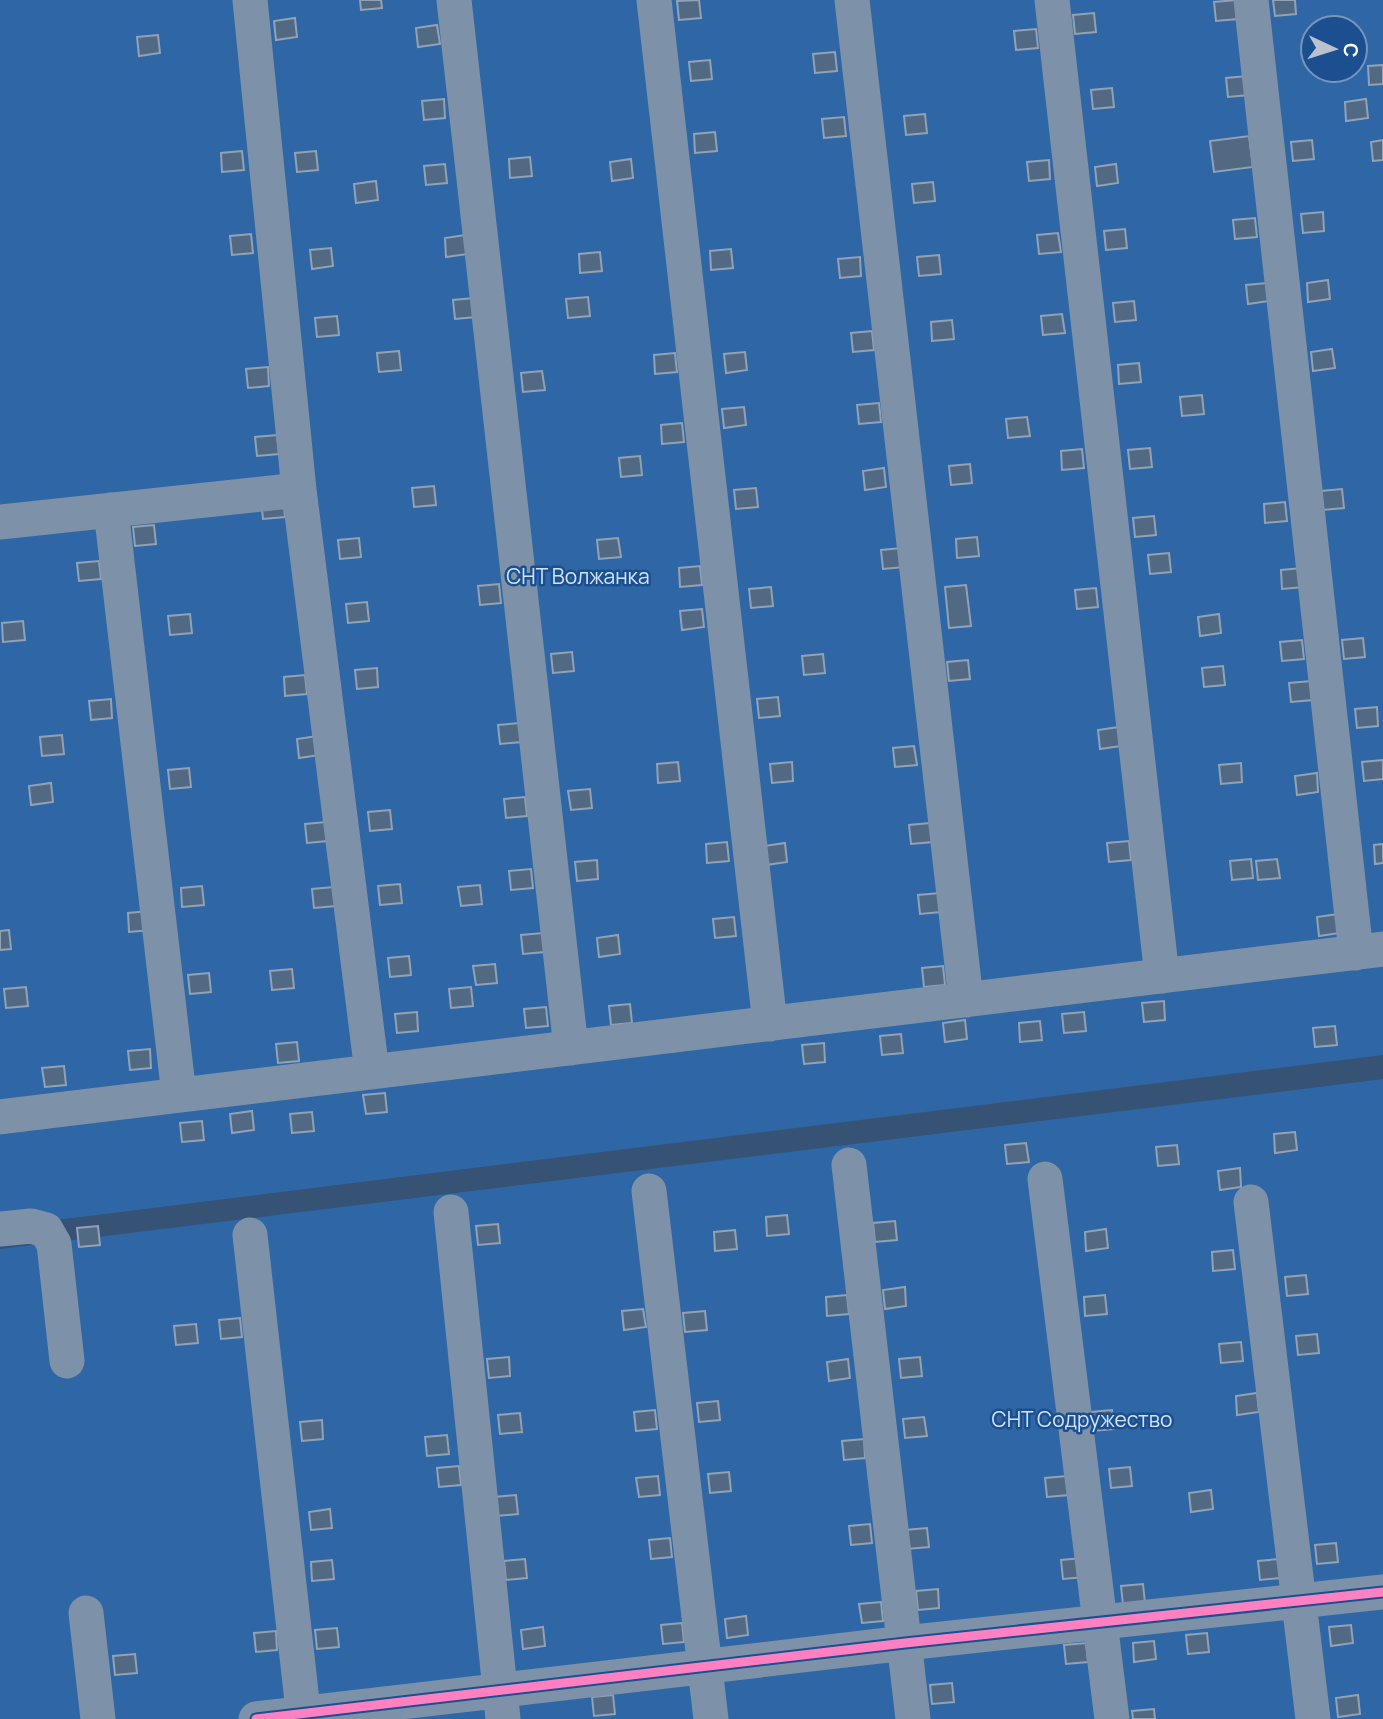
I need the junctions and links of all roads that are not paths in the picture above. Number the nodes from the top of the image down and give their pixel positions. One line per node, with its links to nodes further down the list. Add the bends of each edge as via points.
1 (250, 0): 7 (street)
2 (454, 0): 14 (street)
3 (654, 0): 13 (street)
4 (852, 0): 12 (street)
5 (1052, 0): 11 (street)
6 (1251, 0): 10 (street)
7 (299, 489): 8 (street); 15 (street)
8 (111, 510): 9 (street); 16 (street)
9 (0, 522)
10 (1369, 951): 11 (street)
11 (1162, 976): 12 (street)
12 (966, 1000): 13 (street)
13 (770, 1024): 14 (street)
14 (571, 1048): 15 (street)
15 (372, 1072): 16 (street)
16 (179, 1096): 17 (street)
17 (0, 1117)
18 (849, 1165): 30 (street)
19 (1045, 1179): 29 (street)
20 (649, 1191): 31 (street)
21 (1251, 1202): 27 (street)
22 (451, 1212): 32 (street)
23 (0, 1230): 25 (street, via 31,1226 46,1230 54,1244)
24 (250, 1235): 33 (street)
25 (66, 1361)
26 (1383, 1592): 27 (street)
27 (1299, 1600): 29 (street); 39 (street)
28 (86, 1613): 34 (street)
29 (1101, 1622): 30 (street); 38 (street)
30 (905, 1643): 31 (street); 37 (street)
31 (705, 1667): 32 (street); 36 (street)
32 (501, 1705): 33 (street)
33 (304, 1716): 35 (street)
34 (98, 1719)
35 (256, 1719)
36 (711, 1719)
37 (913, 1719)
38 (1112, 1719)
39 (1313, 1719)

